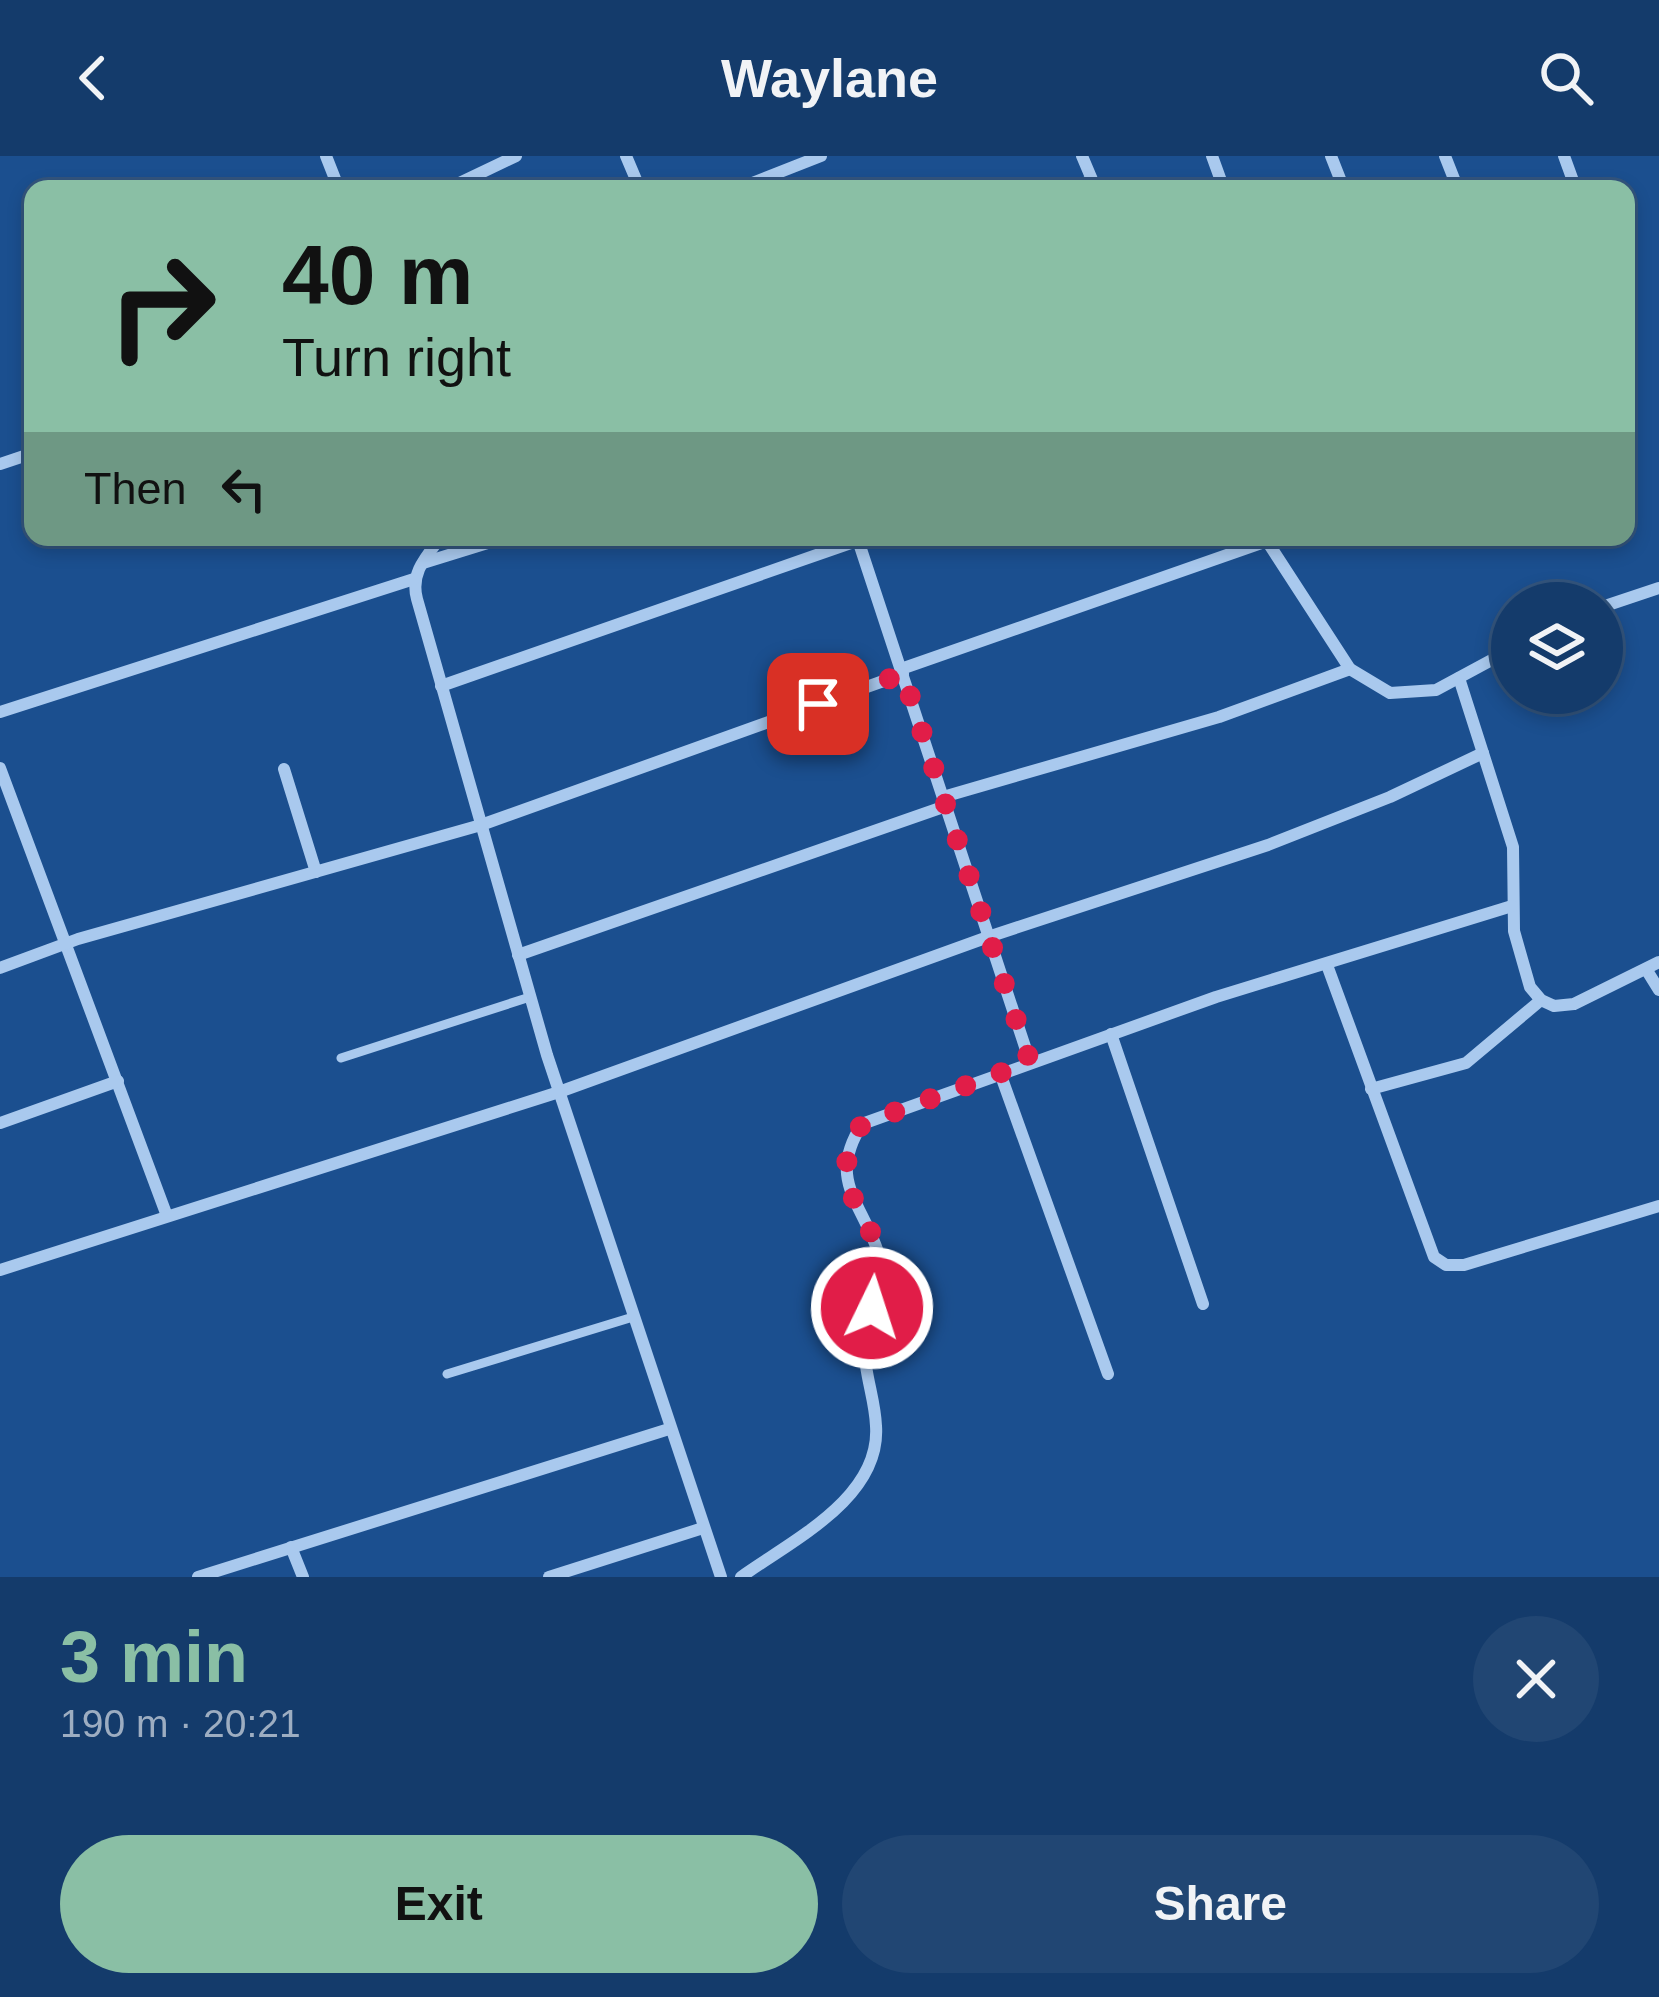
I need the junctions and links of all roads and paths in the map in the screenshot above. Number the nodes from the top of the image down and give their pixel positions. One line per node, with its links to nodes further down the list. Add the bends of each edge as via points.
1 (516, 156): 3 (street)
2 (821, 156): 4 (street)
3 (466, 180)
4 (760, 180)
5 (435, 546): 11 (street)
6 (479, 546): 11 (street)
7 (838, 546): 19 (street)
8 (863, 546): 17 (street)
9 (1247, 546): 17 (street)
10 (1271, 546): 16 (street)
11 (422, 564): 12 (street)
12 (414, 579): 19 (street); 20 (street)
13 (1659, 588): 14 (street)
14 (1623, 600)
15 (1491, 661): 18 (street)
16 (1350, 669): 18 (street, via 1390,693 1436,690); 24 (street)
17 (902, 672): 24 (street); 25 (street)
18 (1459, 678): 21 (street)
19 (441, 686): 25 (street)
20 (0, 712)
21 (1483, 753): 27 (street, via 1513,848); 28 (street, via 1268,845)
22 (0, 767): 29 (street)
23 (284, 769): 26 (street)
24 (945, 802): 28 (street); 30 (street)
25 (481, 825): 26 (street); 30 (street)
26 (316, 872): 29 (street)
27 (1512, 906): 31 (street); 36 (street, via 1520,962)
28 (988, 937): 39 (street); 43 (street)
29 (68, 943): 33 (street); 41 (street)
30 (518, 955): 35 (street)
31 (1327, 965): 37 (street); 42 (street)
32 (1652, 965): 34 (street); 36 (street, via 1574,1004)
33 (0, 968)
34 (1659, 990)
35 (530, 997): 38 (lane); 43 (street)
36 (1541, 1000): 42 (street, via 1466,1063)
37 (1111, 1034): 39 (street); 48 (street)
38 (340, 1058)
39 (1030, 1062): 40 (street)
40 (1000, 1073): 51 (street); 59 (street, via 862,1124 852,1140 844,1166 880,1268 865,1352 877,1429 872,1464 852,1493)
41 (118, 1081): 44 (street); 46 (street)
42 (1371, 1089): 45 (street, via 1426,1242 1446,1265)
43 (559, 1092): 46 (street); 49 (street)
44 (0, 1124)
45 (1659, 1206)
46 (167, 1216): 47 (street)
47 (0, 1270)
48 (1203, 1304)
49 (633, 1318): 50 (lane); 52 (street)
50 (447, 1374)
51 (1108, 1374)
52 (669, 1429): 53 (street); 54 (street)
53 (703, 1528): 57 (street); 58 (street)
54 (291, 1547): 55 (street); 56 (street)
55 (198, 1577)
56 (303, 1577)
57 (549, 1577)
58 (721, 1577)
59 (741, 1577)

